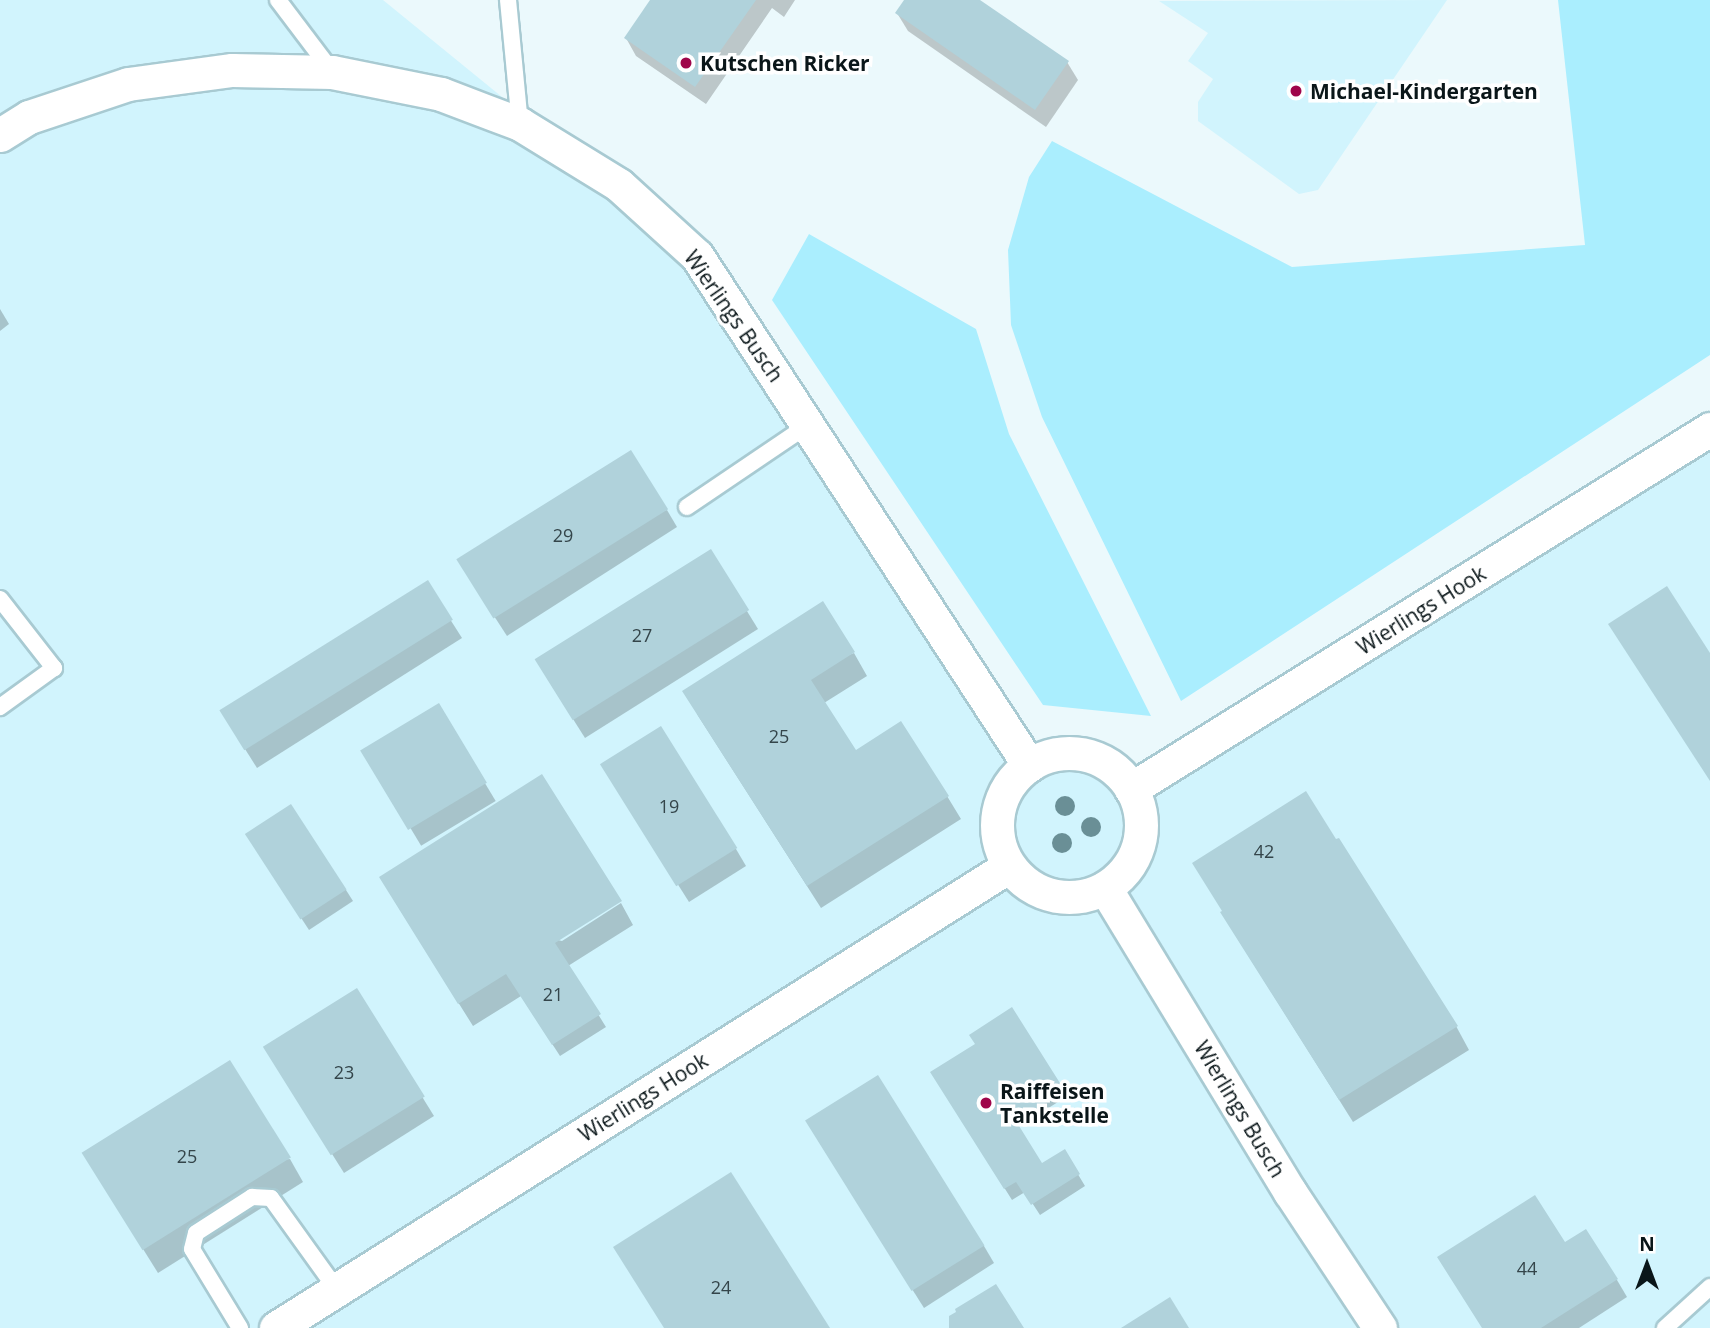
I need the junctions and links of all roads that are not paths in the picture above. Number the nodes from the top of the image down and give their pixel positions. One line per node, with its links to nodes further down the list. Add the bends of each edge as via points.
1 (278, 0): 3 (lane)
2 (508, 0): 4 (lane)
3 (332, 72): 4 (street, Wierlings Busch, via 442,94); 5 (street, Wierlings Busch, via 232,70 128,84 29,117)
4 (520, 124): 6 (street, Wierlings Busch, via 619,185 697,256)
5 (0, 135)
6 (808, 425): 8 (lane); 11 (street, Wierlings Busch)
7 (1710, 429): 12 (street, Wierlings Hook)
8 (687, 507)
9 (0, 599): 10 (lane, via 54,668)
10 (0, 707)
11 (1029, 765): 12 (street, via 1048,756 1090,756 1109,765); 13 (street, via 1012,780 996,822 999,845)
12 (1131, 789): 14 (street, via 1140,816 1138,844 1126,869)
13 (1009, 866): 14 (street, via 1028,885 1052,896 1080,897); 16 (street, Wierlings Hook)
14 (1105, 888): 19 (street, Wierlings Busch, via 1290,1192)
15 (1710, 1287): 20 (lane)
16 (337, 1290): 17 (lane, via 271,1198 252,1198 196,1233 192,1249); 18 (street, Wierlings Hook)
17 (240, 1328)
18 (276, 1328)
19 (1380, 1328)
20 (1665, 1328)

